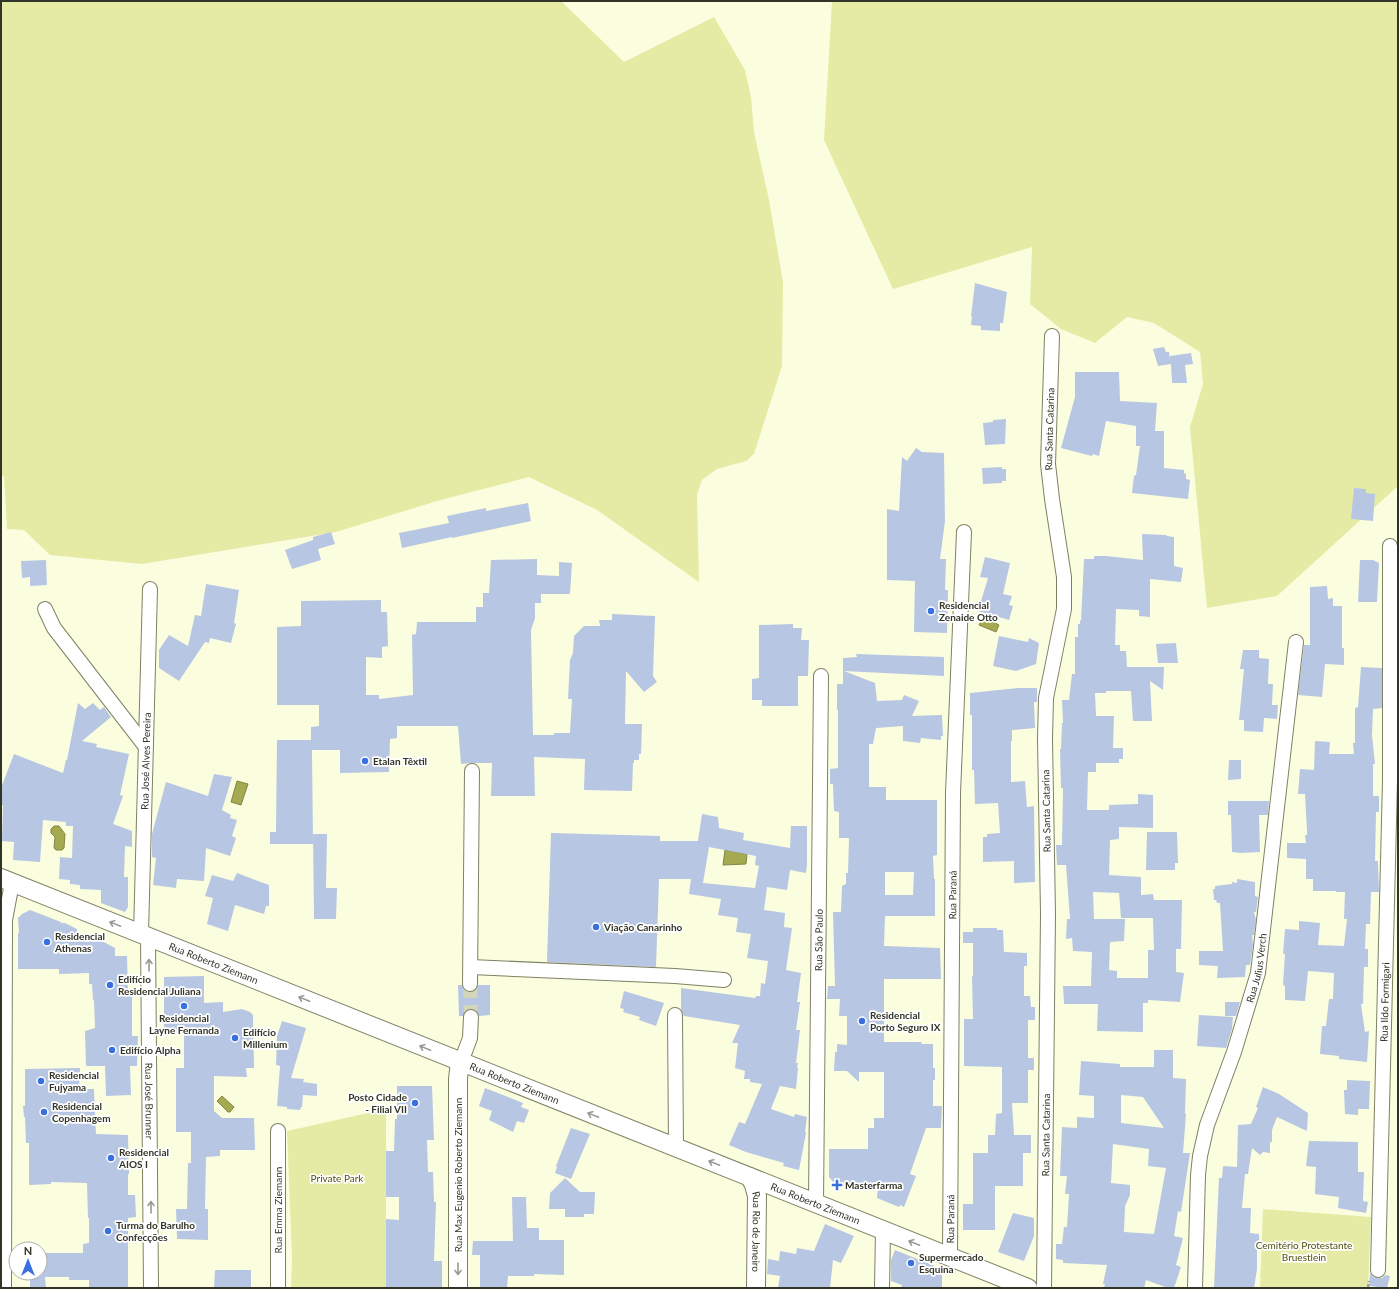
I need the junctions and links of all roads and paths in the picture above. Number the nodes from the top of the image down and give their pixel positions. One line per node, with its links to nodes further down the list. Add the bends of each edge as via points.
1 (1052, 336): 34 (street, Rua Santa Catarina, via 1048,464 1064,577 1064,609 1046,698 1048,914)
2 (964, 532): 25 (street, Rua Paraná, via 953,793)
3 (1390, 546): 8 (street, Rua Ildo Formigari)
4 (150, 589): 9 (street, Rua José Alves Pereira)
5 (45, 609): 9 (street, via 54,628)
6 (1296, 642): 35 (street, Rua Julius Verch, via 1258,973 1234,1052 1207,1125 1200,1156)
7 (821, 676): 23 (street, Rua São Paulo)
8 (1394, 734): 12 (street, Rua Ildo Formigari)
9 (146, 747): 13 (street, Rua José Alves Pereira)
10 (472, 771): 14 (street)
11 (7, 880): 13 (main road, Rua Roberto Ziemann, one-way to 11); 27 (street)
12 (1392, 933): 26 (street, Rua Ildo Formigari)
13 (145, 936): 19 (main road, Rua Roberto Ziemann, one-way to 13); 28 (street, Rua José Brunner, one-way to 13)
14 (471, 967): 15 (street); 16 (street)
15 (724, 980)
16 (470, 984)
17 (675, 1015): 21 (street)
18 (471, 1017): 19 (street, via 470,1038)
19 (461, 1062): 21 (main road, Rua Roberto Ziemann, one-way to 19); 30 (main road, Rua Max Eugenio Roberto Ziemann, one-way to 30, via 458,1070)
20 (278, 1131): 29 (street, Rua Emma Ziemann)
21 (676, 1148): 22 (main road, Rua Roberto Ziemann, one-way to 21)
22 (750, 1178): 23 (main road, Rua Roberto Ziemann); 31 (main road, Rua Rio de Janeiro, via 757,1196)
23 (816, 1203): 24 (main road, Rua Roberto Ziemann)
24 (883, 1231): 25 (main road, Rua Roberto Ziemann, one-way to 24); 32 (street)
25 (950, 1257): 33 (main road, Rua Roberto Ziemann)
26 (1378, 1270)
27 (4, 1288)
28 (151, 1288)
29 (278, 1288)
30 (458, 1288)
31 (756, 1288)
32 (882, 1288)
33 (1028, 1288)
34 (1044, 1288)
35 (1195, 1288)

